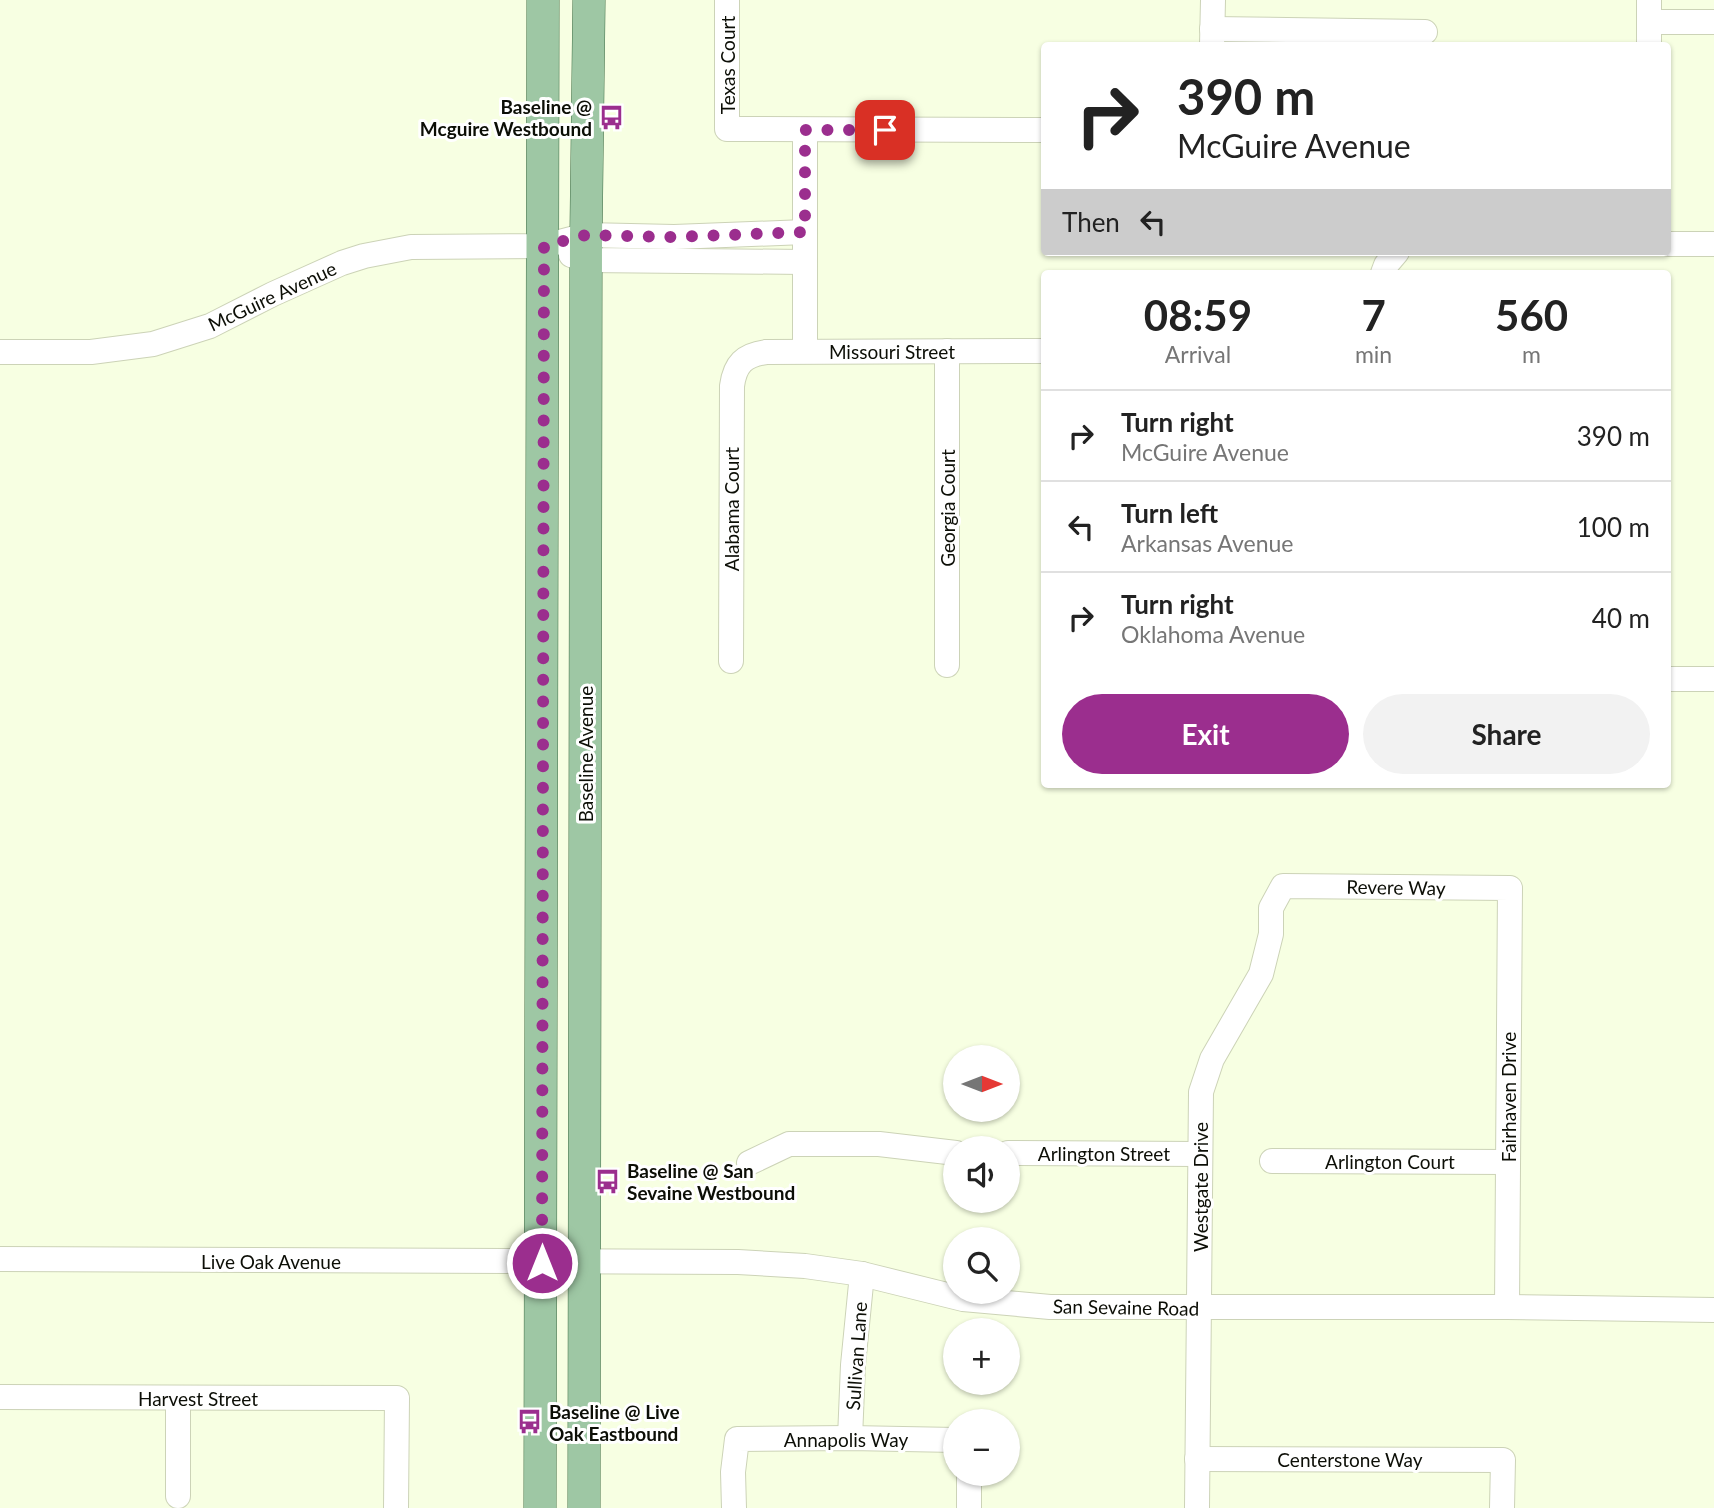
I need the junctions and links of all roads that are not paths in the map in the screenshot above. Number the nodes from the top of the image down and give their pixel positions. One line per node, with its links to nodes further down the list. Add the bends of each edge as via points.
1 (543, 0): 14 (main road)
2 (589, 0): 15 (main road, Baseline Avenue)
3 (727, 0): 9 (street, Texas Court, via 726,130)
4 (1213, 0): 8 (street)
5 (1649, 22): 6 (street)
6 (1714, 22)
7 (1425, 32): 8 (street)
8 (1212, 37)
9 (805, 130): 10 (street); 11 (street)
10 (1041, 130)
11 (805, 232): 15 (street, McGuire Avenue, via 674,237); 16 (street)
12 (1671, 244): 13 (street)
13 (1714, 244)
14 (544, 246): 15 (street, McGuire Avenue); 20 (street, McGuire Avenue, via 433,246 388,251 321,272 174,339 113,351); 35 (main road)
15 (586, 248): 16 (street, McGuire Avenue); 36 (main road, Baseline Avenue)
16 (793, 262): 17 (street)
17 (805, 351): 18 (street, Missouri Street); 21 (street, Missouri Street, via 756,353)
18 (947, 351): 19 (street, Missouri Street); 23 (street, Georgia Court)
19 (1041, 351)
20 (0, 352)
21 (741, 360): 22 (street, Alabama Court, via 732,386)
22 (731, 661)
23 (947, 665)
24 (1671, 679): 25 (street)
25 (1714, 679)
26 (1283, 886): 27 (street, Revere Way); 30 (street, Westgate Drive, via 1271,908 1271,934 1261,974 1212,1059 1200,1092)
27 (1510, 888): 32 (street, Fairhaven Drive)
28 (943, 1151): 33 (street, via 879,1144 789,1144)
29 (1020, 1153): 30 (street, Arlington Street)
30 (1199, 1154): 39 (street, Westgate Drive)
31 (1272, 1161): 32 (street, Arlington Court)
32 (1507, 1162): 38 (street, Fairhaven Drive)
33 (749, 1163)
34 (0, 1259): 35 (street, Live Oak Avenue)
35 (542, 1263): 36 (street, San Sevaine Road); 49 (main road)
36 (584, 1263): 37 (street, San Sevaine Road, via 738,1262); 50 (main road, Baseline Avenue)
37 (862, 1274): 39 (street, San Sevaine Road, via 963,1298 1051,1307); 43 (street, Sullivan Lane)
38 (1507, 1307): 39 (street, San Sevaine Road); 40 (street, San Sevaine Road)
39 (1200, 1308): 45 (street, Westgate Drive)
40 (1714, 1310)
41 (0, 1397): 42 (street, Harvest Street)
42 (178, 1398): 47 (street); 48 (street, Harvest Street, via 397,1398)
43 (850, 1438): 44 (street, Annapolis Way); 51 (street, Annapolis Way, via 737,1439)
44 (943, 1440)
45 (1197, 1459): 53 (street, Westgate Drive); 54 (street, Centerstone Way, via 1503,1460)
46 (969, 1486): 52 (street)
47 (178, 1496)
48 (396, 1508)
49 (540, 1508)
50 (584, 1508)
51 (734, 1508)
52 (969, 1508)
53 (1197, 1508)
54 (1502, 1508)

